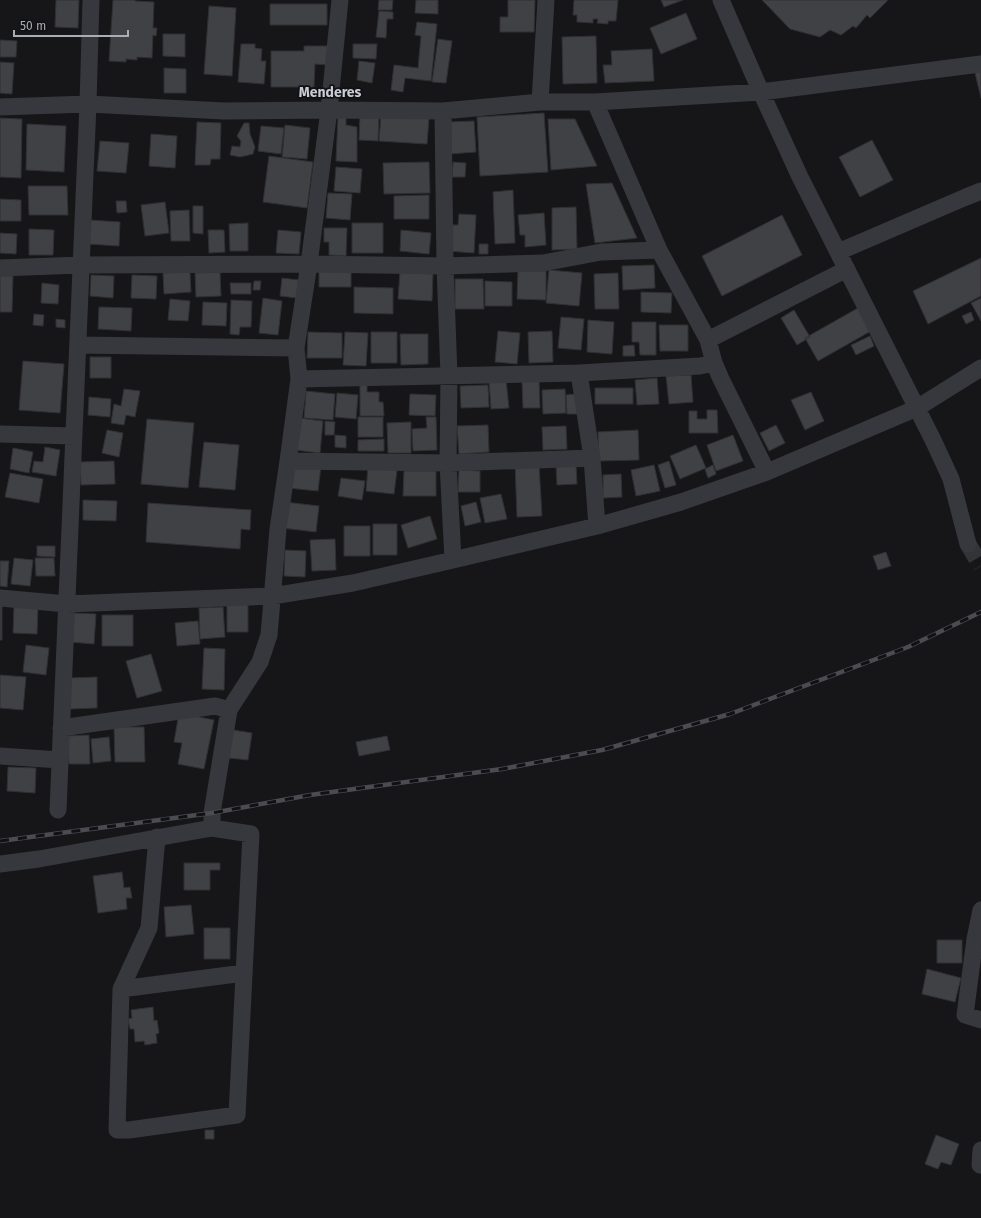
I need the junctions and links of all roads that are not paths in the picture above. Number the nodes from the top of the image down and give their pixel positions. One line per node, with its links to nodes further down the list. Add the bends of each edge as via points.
1 (91, 0): 9 (street)
2 (340, 0): 11 (street)
3 (546, 0): 7 (street)
4 (721, 0): 6 (street)
5 (981, 64): 6 (street)
6 (761, 92): 8 (street); 15 (street)
7 (540, 102): 8 (street); 12 (street)
8 (595, 102): 14 (street)
9 (88, 104): 10 (street); 11 (street, via 224,111); 17 (street)
10 (0, 107)
11 (329, 110): 12 (street); 16 (street)
12 (443, 111): 18 (street)
13 (981, 191): 15 (street)
14 (659, 250): 18 (street, via 601,252 542,263); 21 (street)
15 (838, 252): 20 (street)
16 (309, 264): 17 (street); 18 (street); 23 (street)
17 (81, 265): 19 (street); 22 (street)
18 (445, 266): 27 (street)
19 (0, 268)
20 (847, 270): 21 (street); 29 (street)
21 (708, 340): 24 (street)
22 (78, 345): 23 (street); 31 (street)
23 (296, 348): 28 (street)
24 (714, 363): 26 (street); 35 (street)
25 (981, 368): 29 (street)
26 (579, 373): 27 (street); 32 (street)
27 (449, 376): 28 (street); 34 (street)
28 (299, 379): 33 (street)
29 (917, 408): 35 (street); 37 (street, via 951,479)
30 (0, 434): 31 (street)
31 (74, 436): 41 (street)
32 (592, 458): 34 (street); 36 (street)
33 (288, 461): 34 (street); 39 (street)
34 (448, 463): 38 (street)
35 (767, 472): 36 (street, via 681,502)
36 (597, 526): 38 (street)
37 (968, 544)
38 (453, 560): 39 (street, via 353,583)
39 (272, 596): 41 (street); 42 (street, via 269,635 260,662)
40 (0, 598): 41 (street)
41 (67, 604): 43 (street)
42 (229, 710): 43 (street, via 215,706); 47 (street, via 212,812)
43 (62, 728): 45 (street)
44 (0, 756): 45 (street)
45 (60, 760): 46 (street)
46 (58, 810)
47 (212, 828): 48 (street); 52 (street, via 251,834)
48 (157, 838): 49 (street); 53 (street, via 149,928)
49 (0, 864)
50 (981, 910): 51 (street)
51 (978, 937): 54 (street, via 965,1015)
52 (244, 973): 53 (street); 53 (street, via 238,1115 129,1130 117,1130)
53 (121, 989)
54 (981, 1020)

